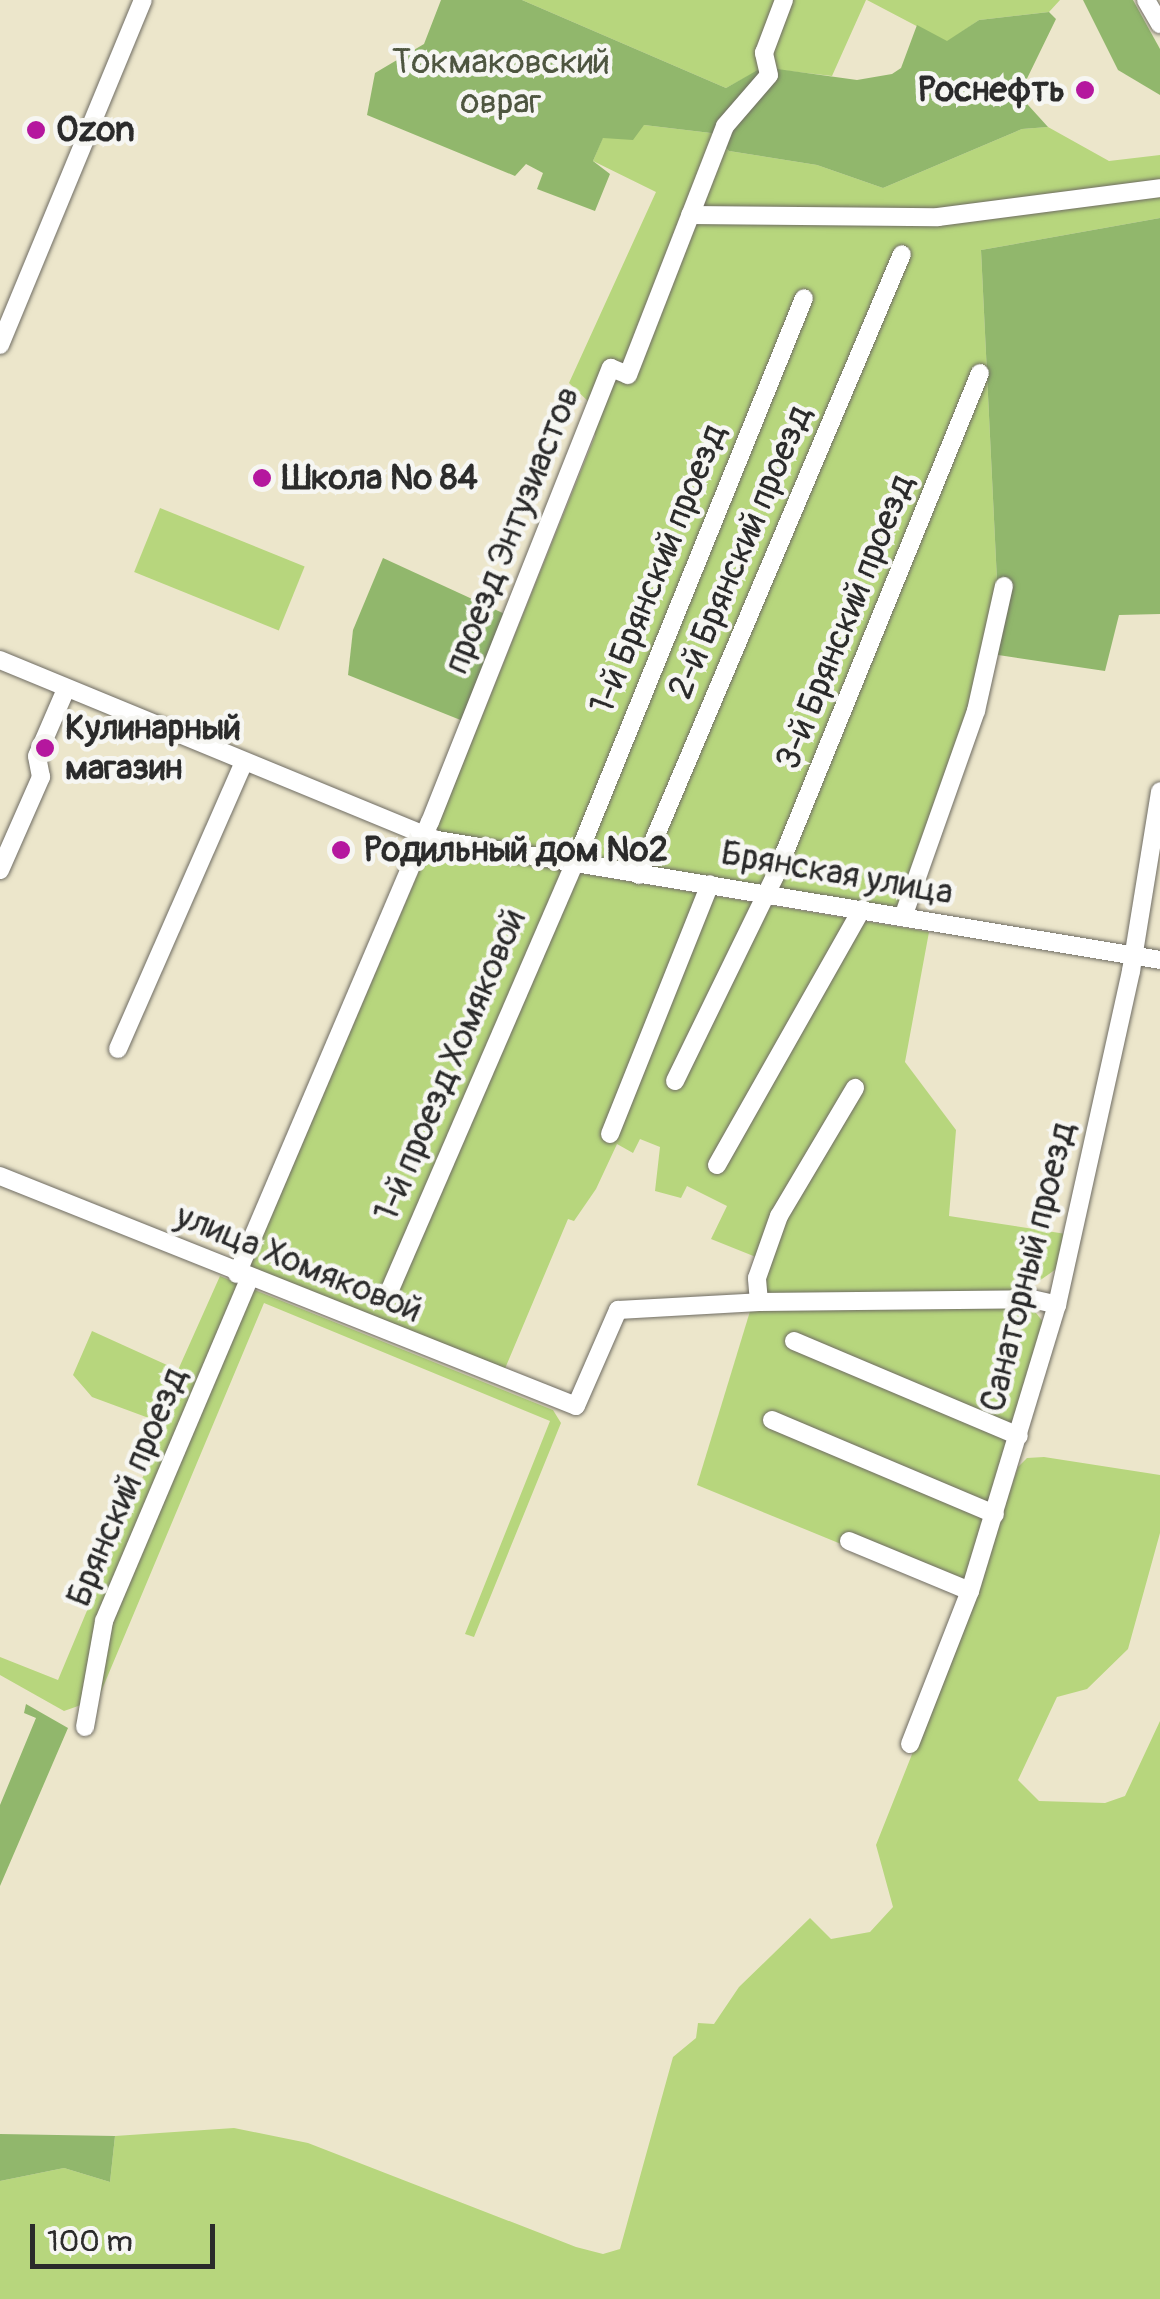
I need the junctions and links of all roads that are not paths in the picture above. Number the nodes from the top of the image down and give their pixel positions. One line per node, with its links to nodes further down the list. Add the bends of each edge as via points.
1 (143, 0): 9 (street)
2 (784, 0): 6 (street, via 764,53 770,76 725,126)
3 (1146, 0): 4 (street)
4 (1160, 24)
5 (1160, 188): 6 (street, via 938,217)
6 (690, 215): 16 (street, проезд Энтузиастов, via 628,375 610,368)
7 (902, 254): 19 (street, 2-й Брянский проезд)
8 (804, 298): 17 (street, 1-й Брянский проезд)
9 (0, 345)
10 (980, 373): 21 (street, 3-й Брянский проезд)
11 (1004, 586): 23 (street, via 976,711)
12 (0, 660): 13 (street, Брянская улица)
13 (66, 689): 14 (street, Брянская улица); 18 (street, via 38,756 41,777)
14 (244, 762): 16 (street, Брянская улица); 26 (street)
15 (1160, 792): 24 (street, Санаторный проезд)
16 (423, 836): 17 (street, Брянская улица); 32 (street, Брянский проезд)
17 (572, 864): 19 (street, Брянская улица); 33 (street, 1-й проезд Хомяковой)
18 (0, 870)
19 (639, 875): 20 (street, Брянская улица)
20 (710, 884): 21 (street, Брянская улица); 29 (street)
21 (766, 893): 22 (street, Брянская улица); 27 (street, 3-й Брянский проезд)
22 (862, 909): 23 (street, Брянская улица); 30 (street)
23 (903, 917): 24 (street, Брянская улица)
24 (1132, 956): 25 (street, Брянская улица); 35 (street, Санаторный проезд)
25 (1160, 960)
26 (118, 1049)
27 (675, 1081)
28 (855, 1088): 34 (street, via 778,1216 756,1278)
29 (610, 1134)
30 (718, 1165)
31 (0, 1176): 32 (street, улица Хомяковой)
32 (243, 1276): 34 (street, улица Хомяковой, via 576,1406 618,1310); 42 (street, Брянский проезд, via 104,1621)
33 (389, 1292)
34 (759, 1302): 35 (street)
35 (1057, 1304): 38 (street, Санаторный проезд)
36 (794, 1342): 38 (street)
37 (772, 1420): 39 (street)
38 (1020, 1436): 39 (street, Санаторный проезд)
39 (995, 1514): 41 (street, Санаторный проезд)
40 (849, 1541): 41 (street)
41 (970, 1592): 43 (street, Санаторный проезд)
42 (85, 1727)
43 (910, 1744)

